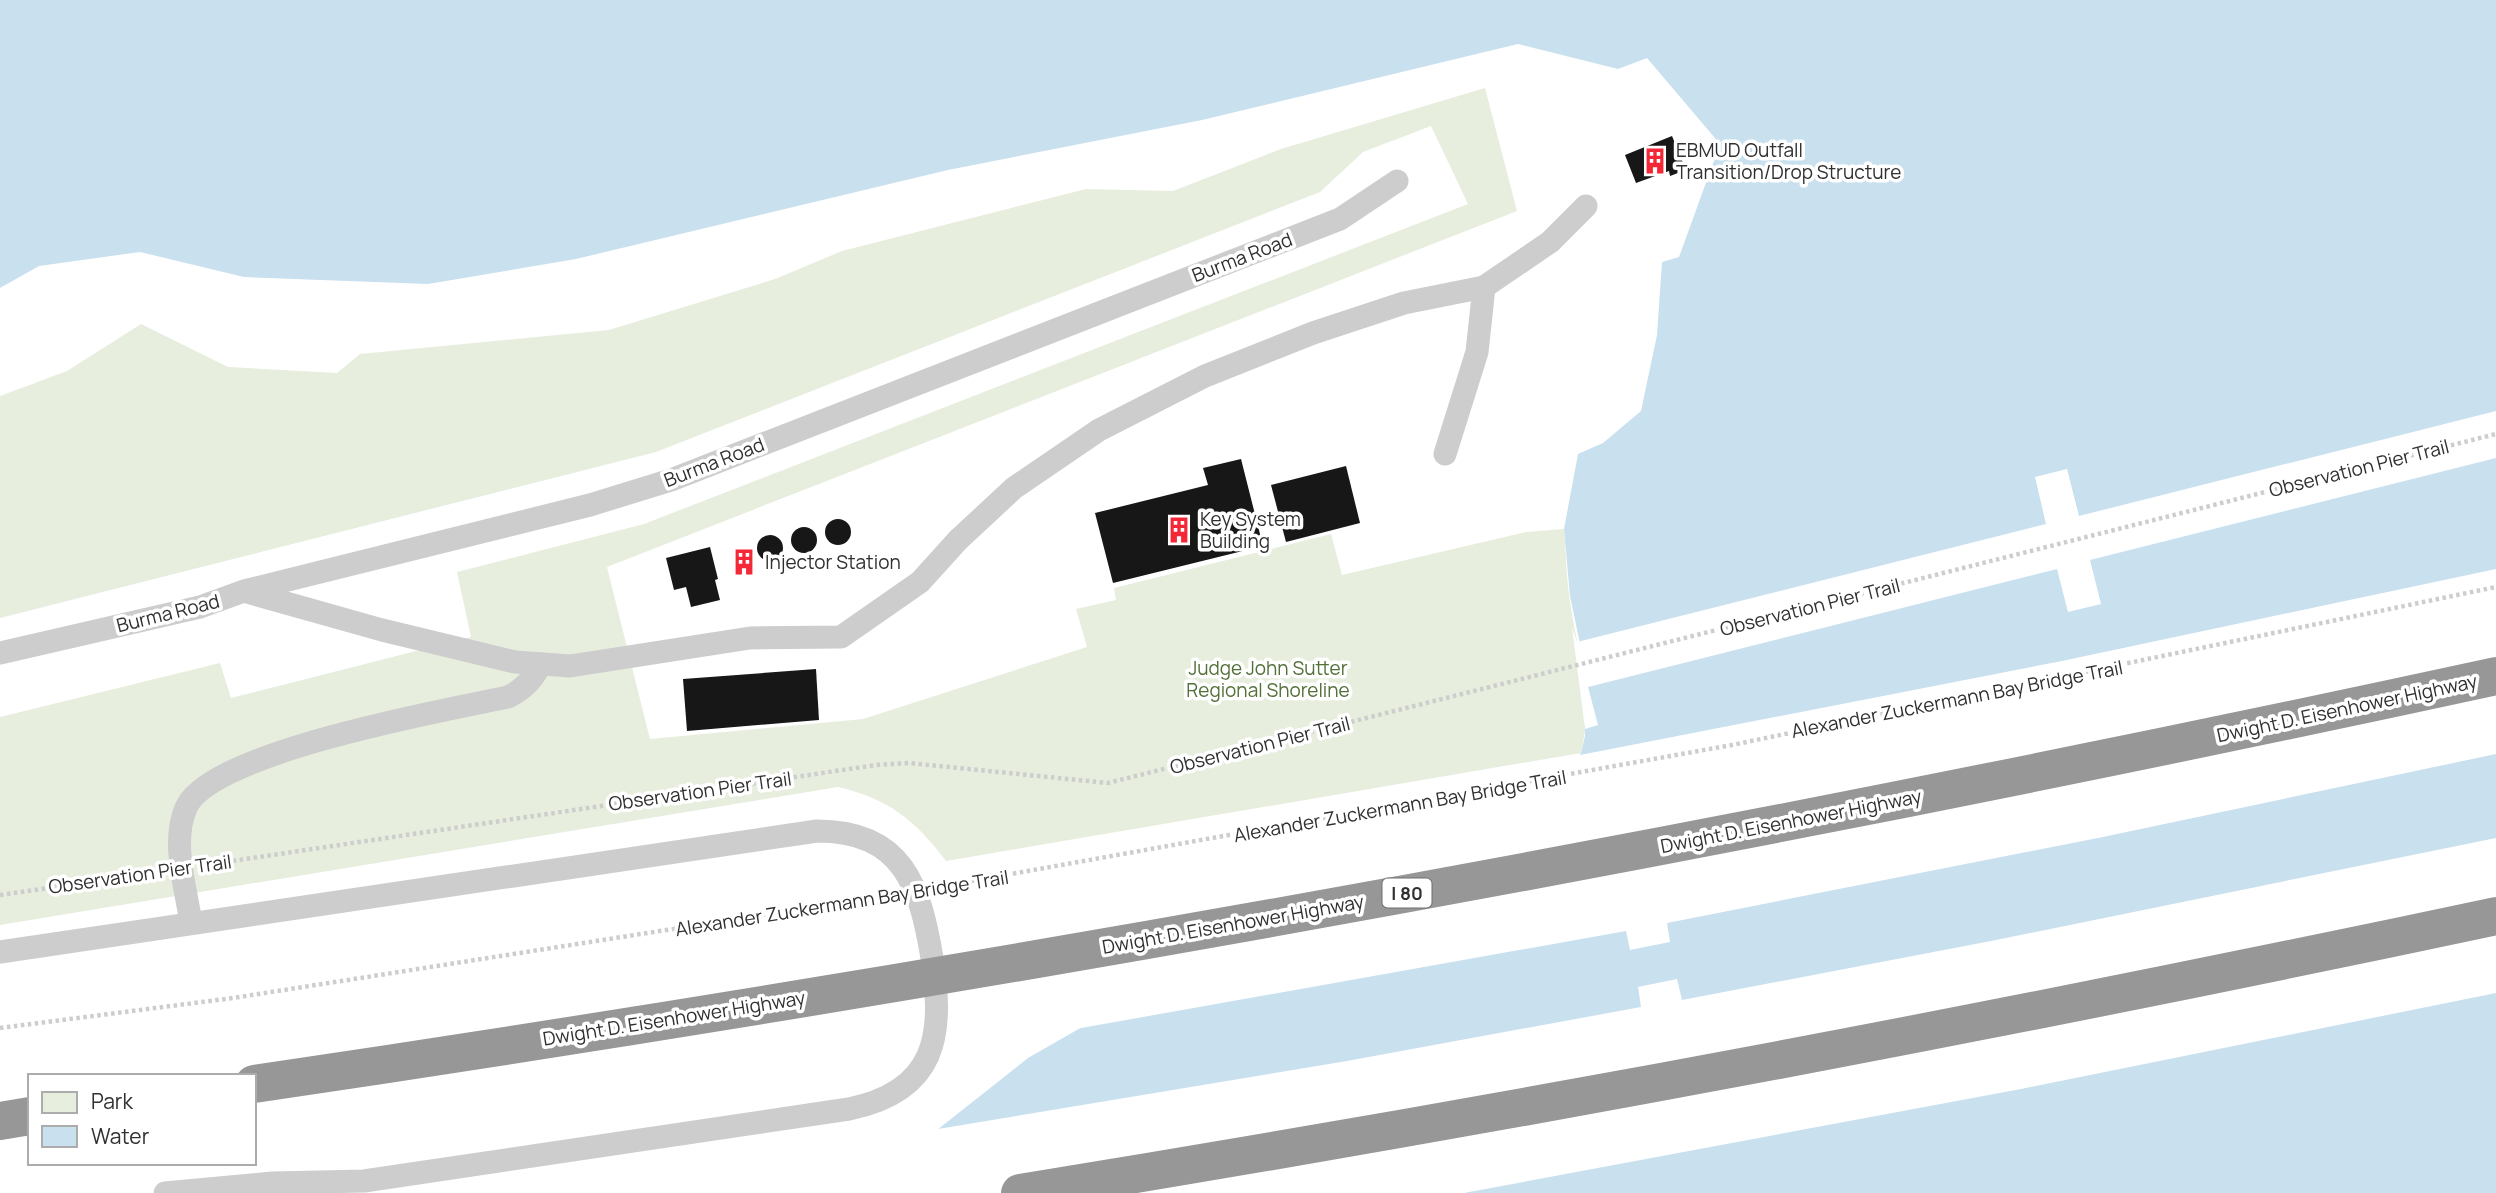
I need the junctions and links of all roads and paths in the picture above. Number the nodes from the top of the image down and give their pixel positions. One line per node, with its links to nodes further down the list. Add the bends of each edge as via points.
1 (1396, 181): 7 (lane, Burma Road, via 1340,219 671,480 590,505)
2 (1586, 206): 3 (lane, via 1550,242)
3 (1484, 287): 5 (lane, via 1477,352); 9 (lane, via 1404,303 1313,333 1205,376 1099,430 1014,488 920,582 841,636 750,638 570,666)
4 (2496, 434): 11 (path, Observation Pier Trail, via 1108,783 909,763 876,765)
5 (1445, 454)
6 (2496, 587): 12 (path, Alexander Zuckermann Bay Bridge Trail, via 1732,745)
7 (244, 591): 8 (lane, Burma Road, via 200,607); 9 (lane, via 382,630 515,662)
8 (0, 653)
9 (541, 663): 11 (lane, via 520,691 508,697 309,743 215,780 195,795 183,815)
10 (2496, 676): 19 (highway, Dwight D. Eisenhower Highway / I 80, via 2082,764 1608,857 938,976)
11 (183, 868): 14 (path, Observation Pier Trail); 16 (lane)
12 (936, 888)
13 (897, 894): 18 (path, Alexander Zuckermann Bay Bridge Trail, via 298,989)
14 (0, 895)
15 (2496, 916): 25 (highway, via 1844,1047)
16 (191, 923): 17 (lane); 22 (lane, via 817,831 852,834 876,844 912,881 924,912 938,1017 924,1064 903,1088 889,1096 849,1109)
17 (0, 952)
18 (0, 1028)
19 (256, 1084)
20 (28, 1116): 21 (highway)
21 (0, 1121)
22 (364, 1181): 23 (lane, via 272,1183); 24 (lane)
23 (166, 1193)
24 (322, 1193)
25 (1020, 1193)

